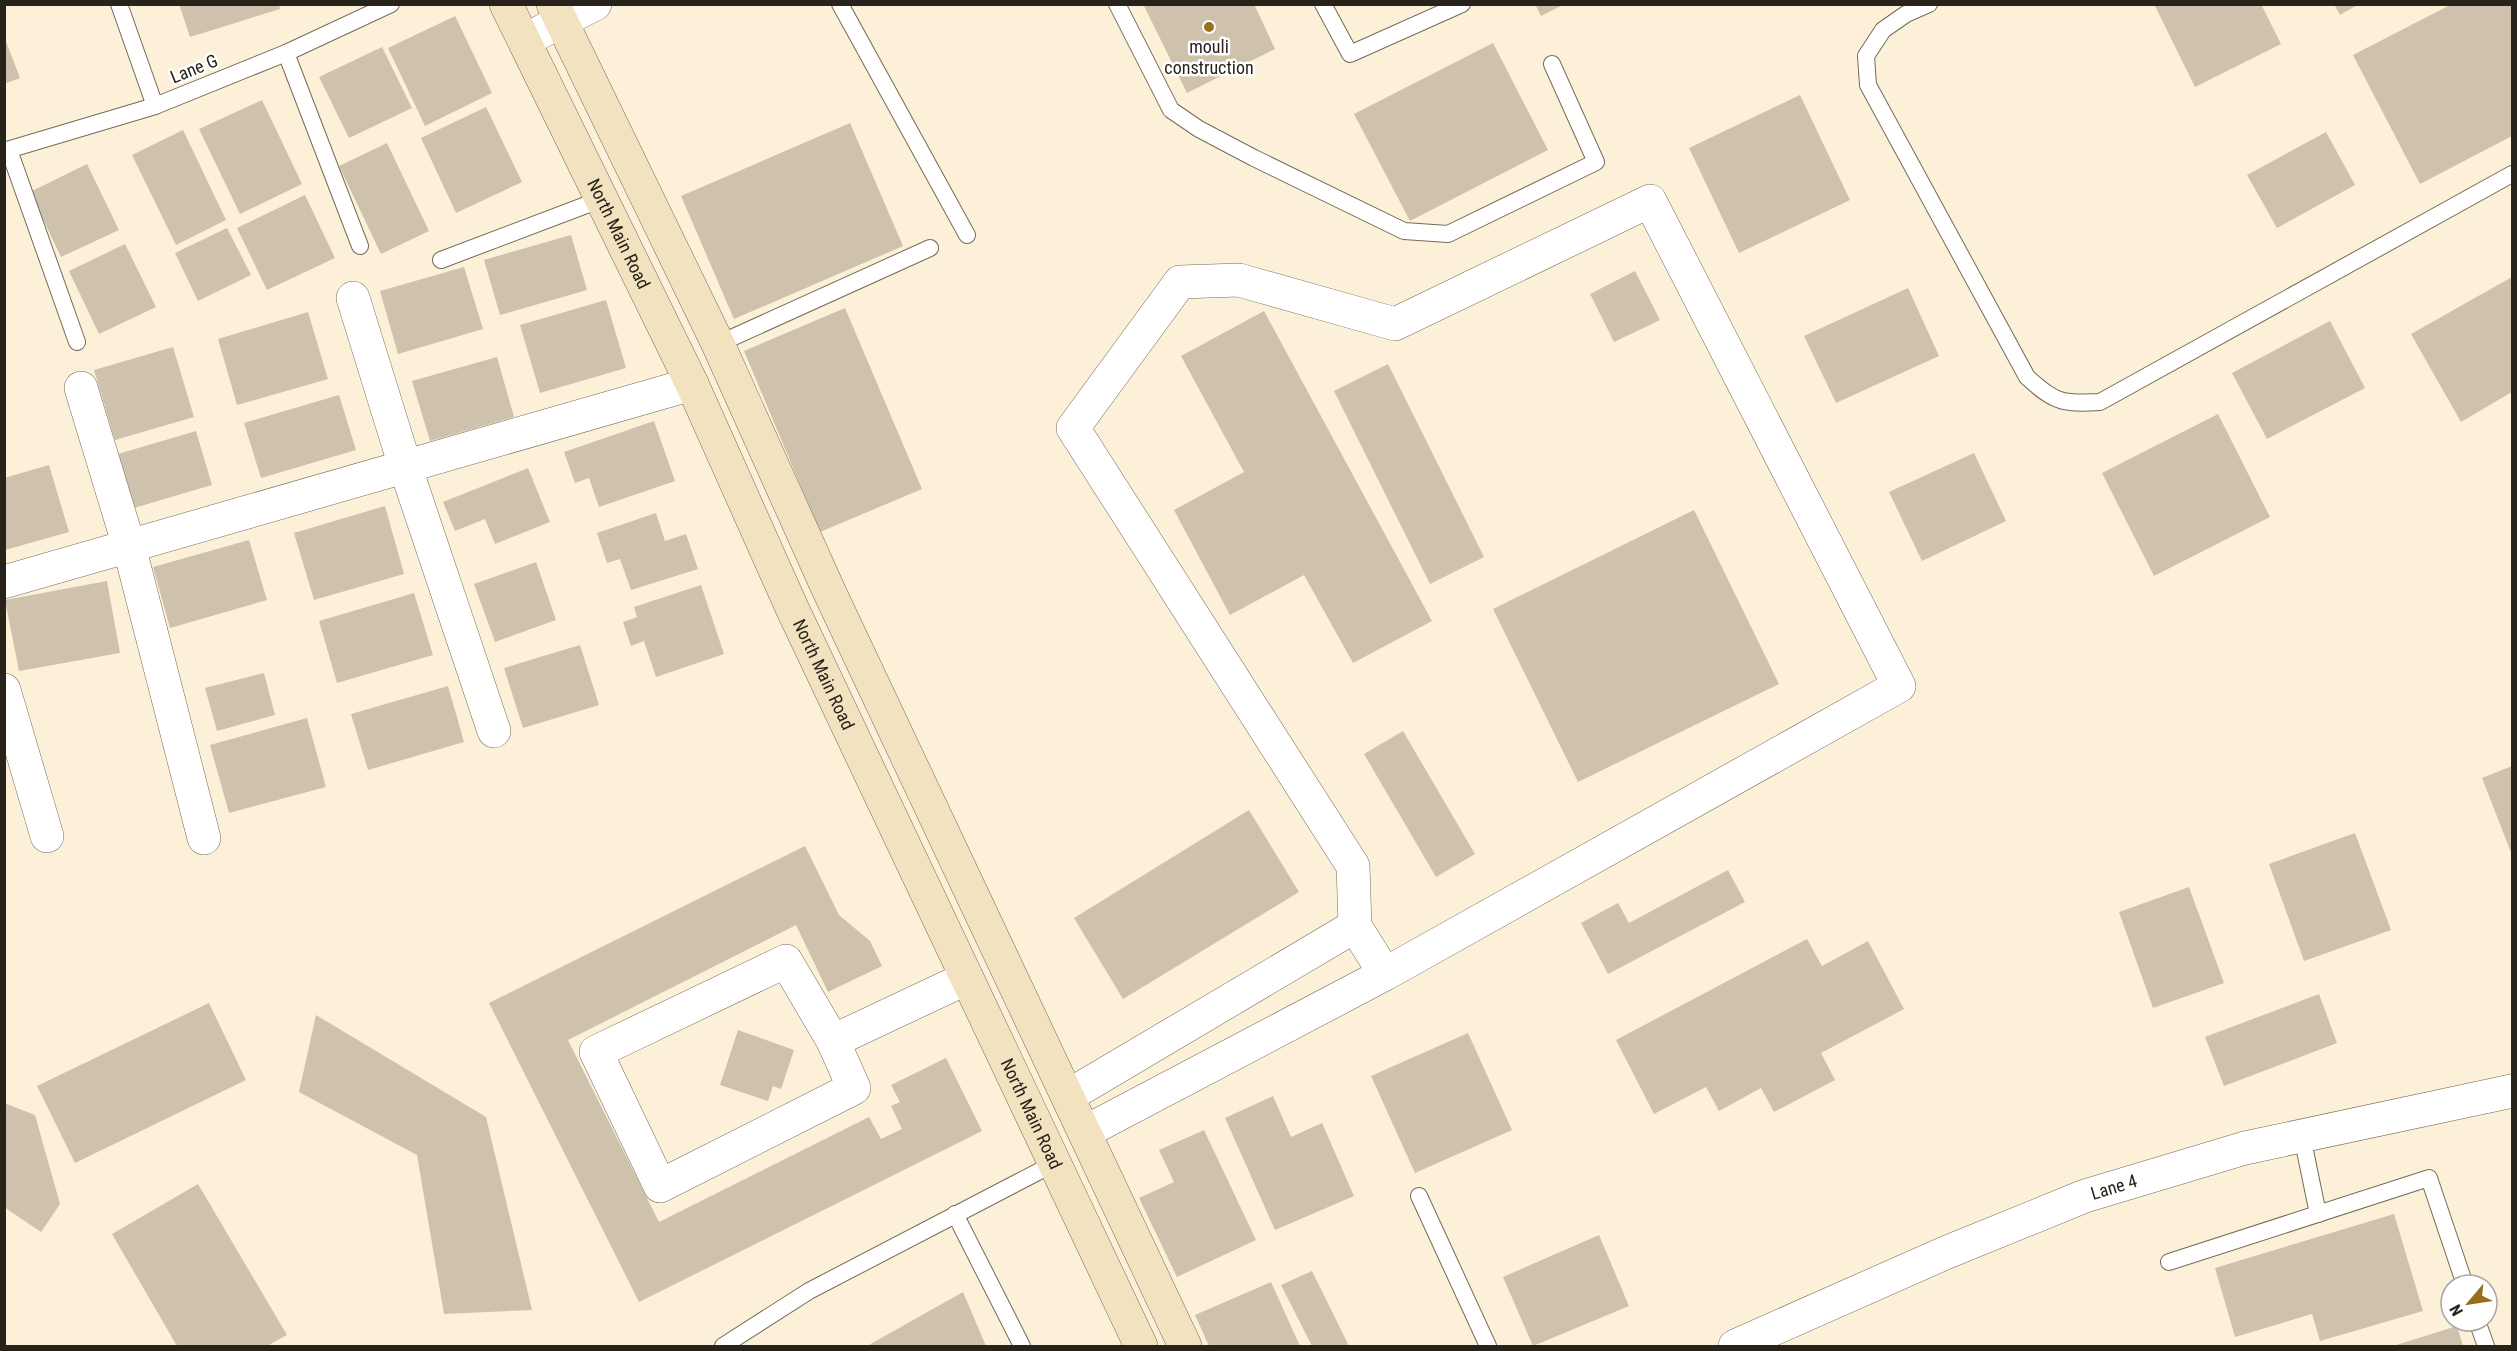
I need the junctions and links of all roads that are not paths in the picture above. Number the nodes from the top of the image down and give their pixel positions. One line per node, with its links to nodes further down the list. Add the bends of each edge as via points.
1 (119, 4): 14 (lane)
2 (391, 4): 12 (lane, Lane G)
3 (506, 4): 11 (main road, North Main Road)
4 (595, 4): 10 (street)
5 (840, 4): 18 (lane)
6 (1117, 4): 13 (lane, via 1170,110 1254,158 1404,231 1448,234 1596,162)
7 (1323, 4): 8 (lane, via 1350,54)
8 (1462, 4)
9 (1929, 4): 16 (lane, via 1883,30 1866,56 1868,85 2027,377 2046,395 2067,404 2100,402)
10 (557, 13): 11 (street); 24 (main road)
11 (525, 40): 17 (main road, North Main Road)
12 (286, 53): 14 (lane, Lane G); 19 (lane)
13 (1552, 64)
14 (155, 106): 15 (lane, Lane G)
15 (7, 151): 23 (lane)
16 (2512, 174)
17 (602, 199): 21 (lane); 25 (main road, North Main Road)
18 (966, 235)
19 (360, 246)
20 (930, 248): 24 (lane)
21 (441, 260)
22 (353, 298): 27 (street)
23 (77, 342)
24 (718, 344): 39 (main road, via 829,591)
25 (692, 384): 27 (street); 36 (main road, North Main Road, via 792,608)
26 (81, 388): 28 (street)
27 (405, 466): 28 (street); 31 (street)
28 (129, 546): 29 (street); 33 (street)
29 (4, 582)
30 (4, 690): 32 (street)
31 (494, 730)
32 (47, 836)
33 (204, 838)
34 (1355, 926): 35 (street); 35 (street, via 1353,866 1073,428 1180,282 1239,280 1395,324 1650,201 1899,686); 39 (street)
35 (1385, 974): 40 (street)
36 (967, 978): 37 (street); 42 (main road, North Main Road)
37 (833, 1041): 37 (street, via 854,1088 660,1186 596,1052 786,961)
38 (2512, 1091): 41 (street, Lane 4)
39 (1068, 1096): 40 (main road)
40 (1085, 1132): 51 (main road)
41 (2302, 1136): 45 (lane); 53 (street, Lane 4, via 2245,1148 2085,1196 1945,1253)
42 (1055, 1163): 44 (lane); 50 (main road, North Main Road)
43 (1419, 1196): 52 (lane)
44 (955, 1214): 48 (lane, via 809,1291); 49 (lane)
45 (2318, 1214): 46 (lane); 47 (lane, via 2429,1178)
46 (2169, 1262)
47 (2461, 1273)
48 (723, 1347)
49 (1022, 1347)
50 (1141, 1347)
51 (1185, 1347)
52 (1488, 1347)
53 (1735, 1347)

